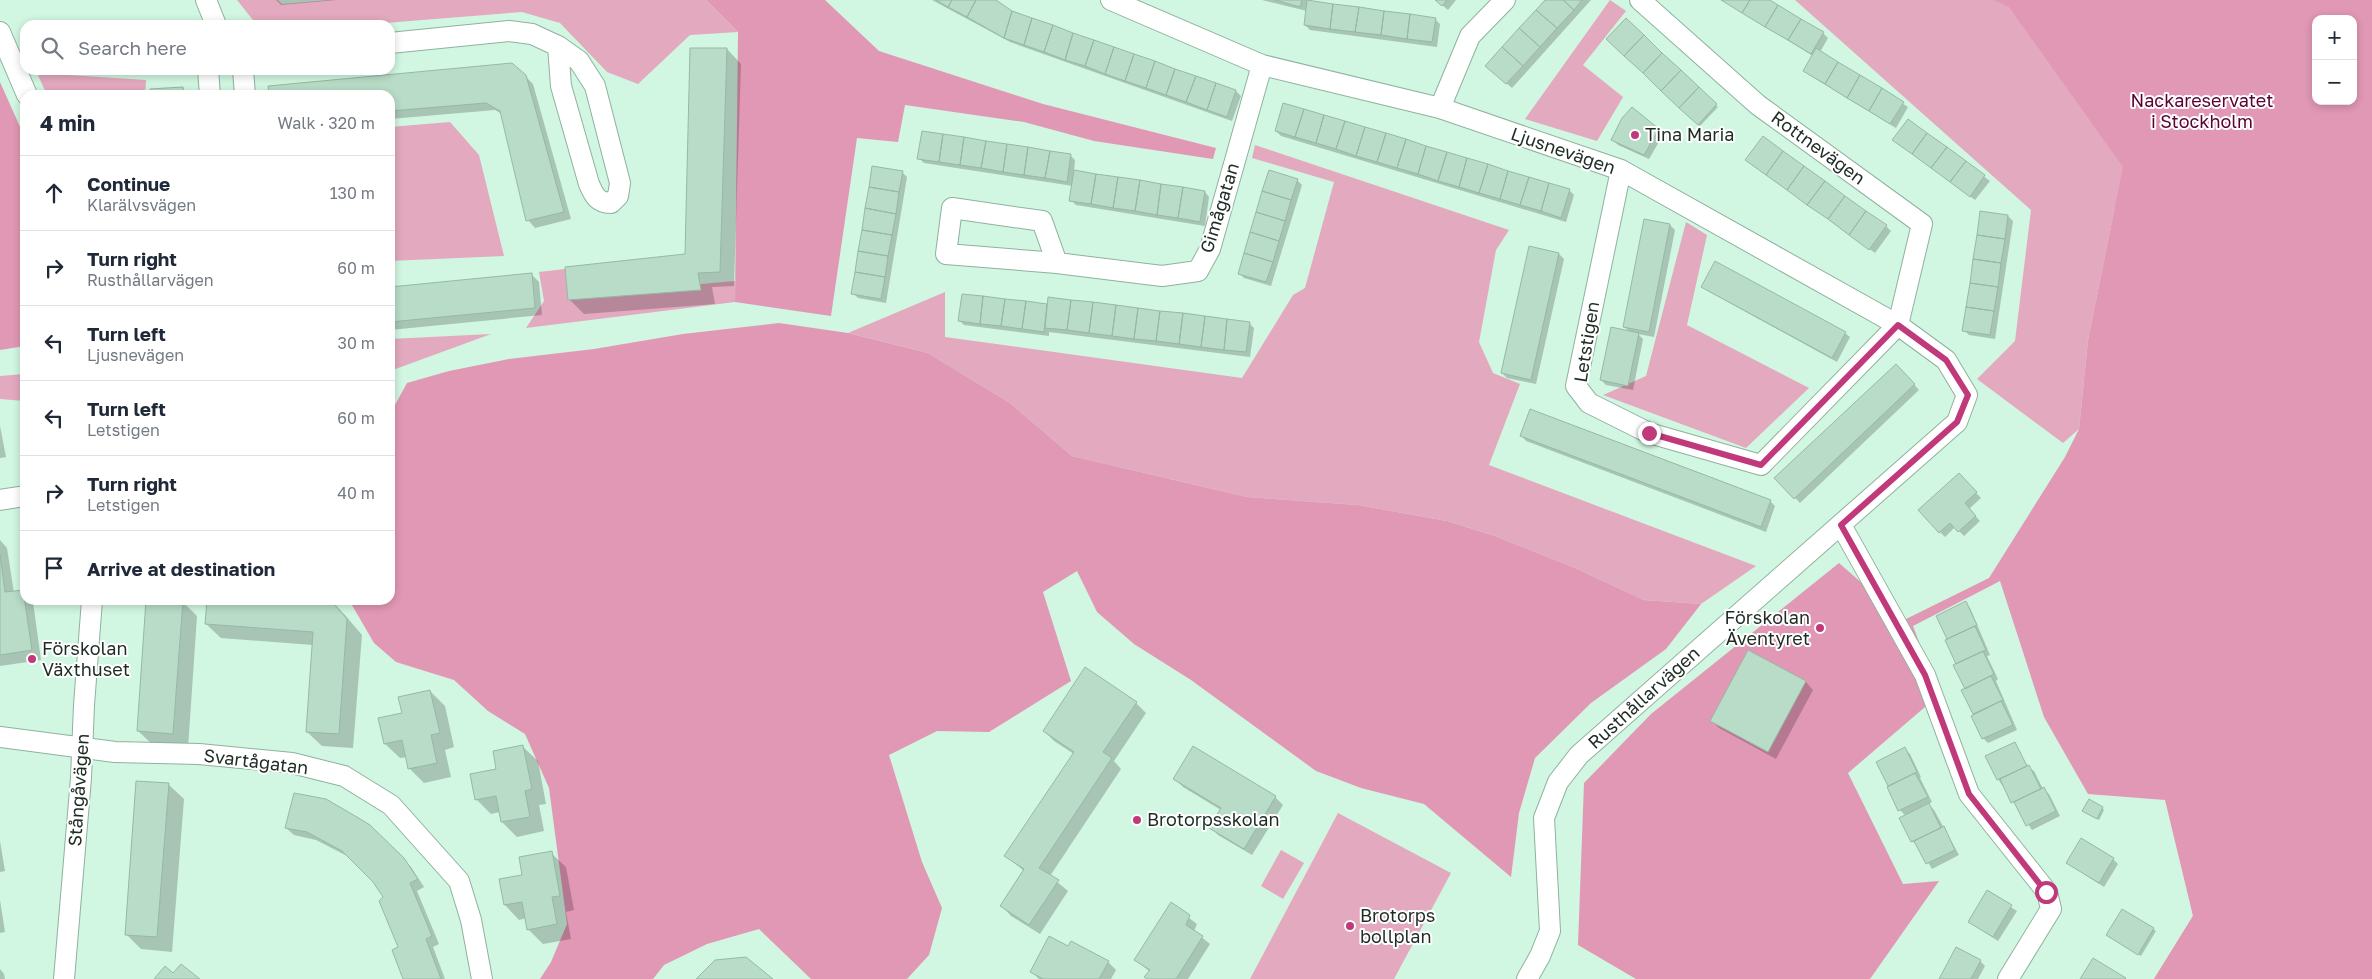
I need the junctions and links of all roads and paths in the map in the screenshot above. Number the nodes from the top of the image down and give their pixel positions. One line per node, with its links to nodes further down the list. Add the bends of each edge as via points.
1 (206, 0): 5 (street)
2 (1111, 0): 9 (street, Ljusnevägen)
3 (1505, 0): 15 (street, via 1470,36)
4 (1640, 0): 18 (street, Rottnevägen, via 1758,105 1922,224)
5 (214, 20)
6 (0, 32): 12 (street)
7 (395, 43): 8 (street, via 509,31 532,34)
8 (558, 46): 8 (street, via 579,61 595,86 620,183 618,196 611,203 602,203 589,184 561,86)
9 (1262, 65): 15 (street, Ljusnevägen); 17 (street, Gimågatan, via 1210,249 1198,271 1162,276)
10 (208, 75): 13 (street)
11 (243, 75): 14 (street)
12 (25, 90)
13 (210, 90)
14 (245, 90)
15 (1440, 108): 16 (street, Ljusnevägen)
16 (1620, 170): 18 (street, Ljusnevägen); 18 (street, Letstigen, via 1576,386 1589,403 1649,433 1761,465)
17 (1057, 263): 17 (street, Gimågatan, via 1042,221 952,208 946,254)
18 (1898, 325): 19 (street, Ljusnevägen, via 1946,360)
19 (1968, 395): 22 (street, Rusthållarvägen, via 1957,422)
20 (20, 497): 21 (street)
21 (0, 500)
22 (1841, 525): 28 (street, Rusthållarvägen, via 1579,755 1558,782 1544,818 1550,931); 29 (street, via 1925,675 1969,794 2046,892 2051,909)
23 (92, 605): 25 (street, Stångåvägen)
24 (0, 736): 25 (street, Svartågatan)
25 (82, 749): 26 (street, Stångåvägen); 27 (street, Svartågatan, via 155,755 199,754 292,763 344,776 390,805 459,880 471,920)
26 (64, 979)
27 (482, 979)
28 (1527, 979)
29 (2008, 979)

